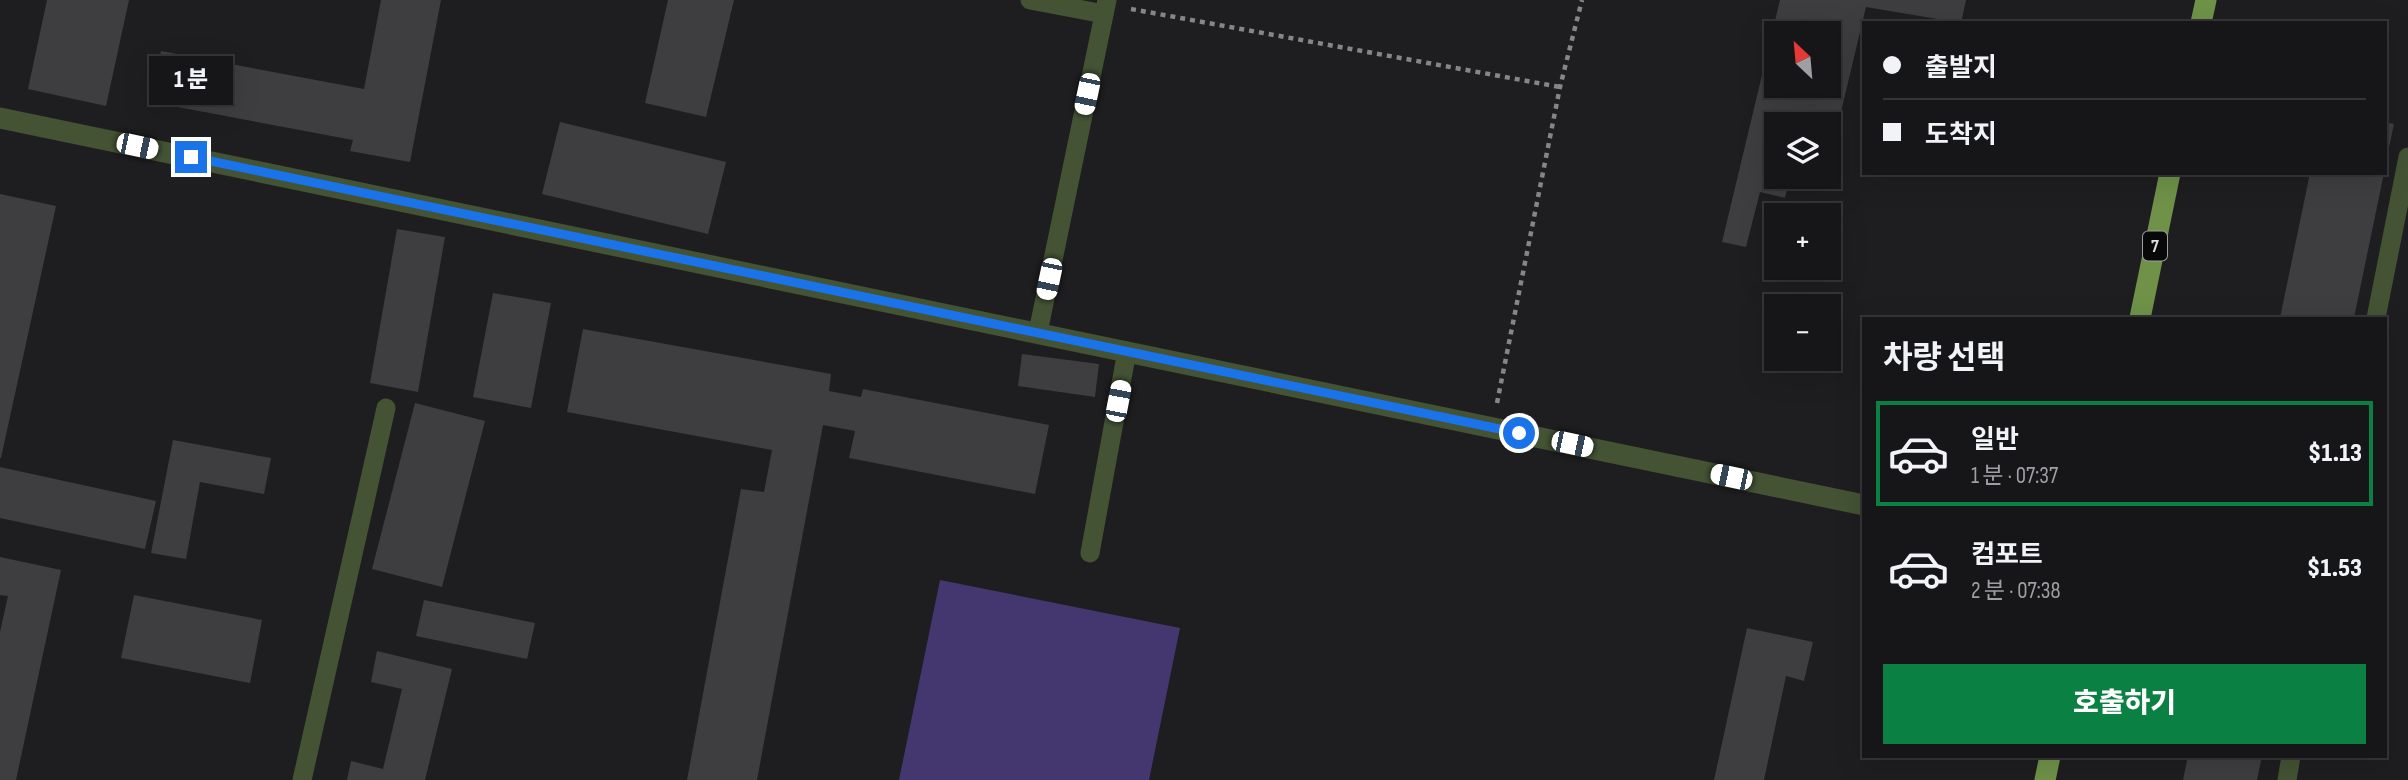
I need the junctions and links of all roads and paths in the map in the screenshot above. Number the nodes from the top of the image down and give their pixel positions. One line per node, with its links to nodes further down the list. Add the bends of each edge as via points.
1 (1030, 0): 4 (lane)
2 (1582, 0): 6 (path)
3 (2206, 0): 5 (highway)
4 (1106, 6): 6 (path); 12 (lane)
5 (2201, 21)
6 (1560, 87): 15 (path)
7 (0, 118): 12 (street)
8 (2408, 157): 11 (lane)
9 (2170, 175): 10 (highway, 7)
10 (2140, 317)
11 (2376, 317)
12 (1038, 332): 13 (street)
13 (1128, 351): 15 (street); 17 (lane)
14 (386, 408): 20 (lane)
15 (1492, 428): 16 (street)
16 (1862, 505)
17 (1090, 553)
18 (2050, 758): 21 (highway)
19 (2291, 758): 22 (lane)
20 (302, 780)
21 (2045, 780)
22 (2287, 780)

